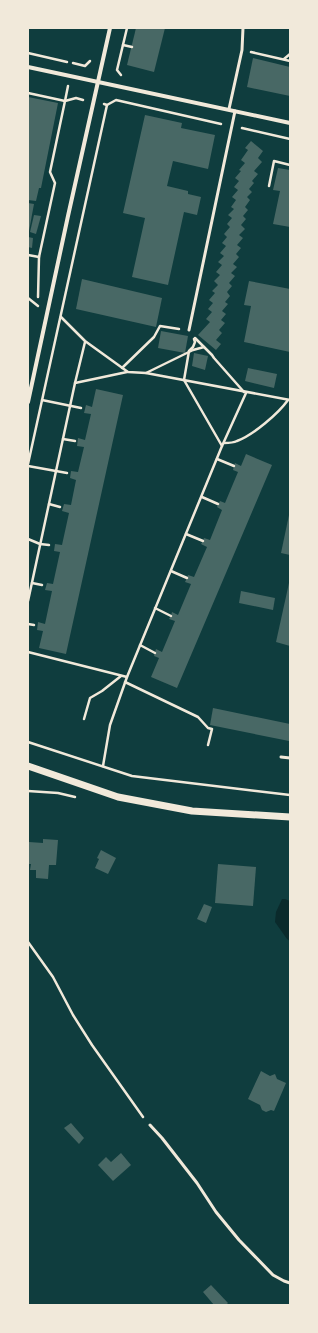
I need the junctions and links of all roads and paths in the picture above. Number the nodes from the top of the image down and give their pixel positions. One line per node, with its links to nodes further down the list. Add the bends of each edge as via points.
1 (110, 28): 16 (street)
2 (127, 28): 4 (path)
3 (243, 28): 6 (lane)
4 (123, 45): 5 (path); 15 (path, via 117,70)
5 (132, 47)
6 (242, 50): 10 (path); 21 (lane)
7 (28, 53): 12 (path)
8 (290, 54): 10 (path)
9 (92, 59): 12 (path, via 85,66)
10 (283, 59): 11 (path)
11 (290, 61)
12 (73, 63): 14 (path)
13 (28, 67): 14 (street)
14 (70, 75): 16 (street); 18 (path)
15 (122, 75)
16 (98, 81): 19 (street); 21 (street)
17 (28, 93): 18 (path)
18 (65, 100): 19 (path, via 76,98); 29 (path, via 50,172 55,184)
19 (93, 102): 20 (path); 32 (street)
20 (107, 105): 24 (path, via 116,100); 34 (path)
21 (229, 109): 22 (street)
22 (235, 110): 23 (street); 24 (lane)
23 (290, 123)
24 (232, 126): 25 (path); 35 (lane)
25 (290, 139)
26 (290, 164): 27 (path, via 274,161)
27 (269, 186)
28 (29, 256): 29 (path)
29 (39, 257): 31 (path)
30 (28, 298): 31 (path)
31 (38, 306): 32 (path); 33 (path)
32 (47, 310): 34 (path); 47 (street)
33 (36, 313)
34 (61, 318): 36 (path); 45 (path)
35 (190, 332): 37 (path); 38 (path, via 195,342); 39 (path, via 160,326 154,337)
36 (85, 341): 39 (path); 43 (path)
37 (204, 347): 38 (path); 44 (path)
38 (189, 353): 41 (path); 42 (path)
39 (122, 368): 40 (path)
40 (128, 372): 41 (path); 43 (path)
41 (146, 373): 42 (path)
42 (184, 380): 44 (path); 52 (path)
43 (75, 383): 48 (path)
44 (245, 392): 46 (path); 52 (path)
45 (42, 400): 48 (path); 54 (path)
46 (289, 400): 52 (path, via 273,417 248,435 236,442)
47 (28, 402)
48 (70, 406): 49 (path); 50 (path)
49 (81, 408)
50 (63, 439): 51 (path); 56 (path)
51 (74, 441)
52 (223, 445): 53 (path)
53 (217, 459): 55 (path); 58 (path)
54 (28, 465): 56 (path)
55 (234, 466)
56 (56, 471): 57 (path); 59 (path)
57 (67, 474)
58 (202, 497): 60 (path); 62 (path)
59 (49, 504): 61 (path); 65 (path)
60 (218, 504)
61 (60, 507)
62 (186, 534): 64 (path); 67 (path)
63 (28, 539): 65 (path)
64 (202, 541)
65 (40, 544): 66 (path); 69 (path)
66 (48, 545)
67 (171, 571): 68 (path); 72 (path)
68 (186, 578)
69 (32, 583): 70 (path); 71 (path)
70 (42, 585)
71 (28, 601)
72 (155, 608): 73 (path); 76 (path)
73 (171, 616)
74 (28, 624): 75 (path)
75 (34, 625)
76 (140, 645): 78 (path); 80 (path)
77 (28, 652): 79 (path)
78 (155, 652)
79 (121, 675): 80 (path); 82 (path, via 90,698)
80 (127, 677): 81 (path)
81 (125, 682): 84 (path, via 198,717 212,729); 88 (path, via 110,725)
82 (84, 719)
83 (28, 742): 88 (path)
84 (208, 745)
85 (281, 756): 86 (lane)
86 (290, 758)
87 (28, 766): 90 (street, via 118,796 192,811)
88 (103, 766): 89 (path, via 132,776)
89 (290, 795)
90 (290, 817)
91 (28, 942): 92 (path, via 53,977 72,1015)
92 (150, 1126): 93 (lane, via 197,1182 216,1212 239,1240 273,1275)
93 (290, 1283)

